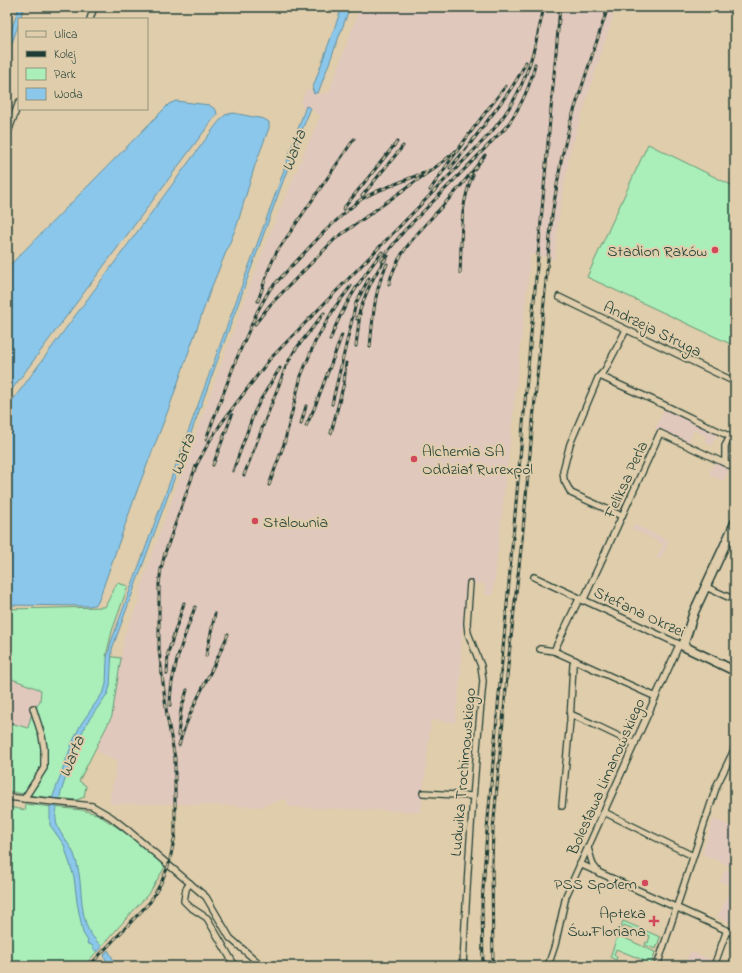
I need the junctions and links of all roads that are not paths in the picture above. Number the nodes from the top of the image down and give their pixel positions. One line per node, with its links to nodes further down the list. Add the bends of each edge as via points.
1 (94, 7): 2 (street)
2 (90, 18)
3 (18, 105): 4 (street)
4 (7, 135)
5 (560, 297): 6 (street, Andrzeja Struga)
6 (626, 330): 7 (street); 8 (street, Andrzeja Struga)
7 (600, 376): 9 (street); 12 (street, via 570,444 563,471 564,480 571,493)
8 (735, 382)
9 (732, 438): 10 (street, via 725,446)
10 (725, 463): 11 (street, Feliksa Perla); 12 (street, Feliksa Perla, via 660,433)
11 (735, 468)
12 (622, 516): 17 (street, Feliksa Perla)
13 (735, 523): 16 (street, Bolesława Limanowskiego)
14 (534, 577): 17 (street, Stefana Okrzei)
15 (470, 583): 30 (street, Ludwika Trochimowskiego, via 468,633 481,666 482,681)
16 (706, 587): 18 (street); 19 (street, Bolesława Limanowskiego)
17 (581, 600): 19 (street, Stefana Okrzei); 21 (street, Feliksa Perla)
18 (735, 600)
19 (681, 645): 23 (street, Stefana Okrzei); 24 (street, Bolesława Limanowskiego)
20 (540, 649): 21 (street)
21 (554, 651): 22 (street)
22 (575, 660): 24 (street); 26 (street)
23 (735, 671)
24 (656, 697): 27 (street, Bolesława Limanowskiego)
25 (33, 708): 32 (street, via 42,736 44,768)
26 (570, 714): 27 (street); 33 (street)
27 (635, 744): 34 (street, Bolesława Limanowskiego)
28 (735, 748): 36 (street, via 717,785)
29 (423, 793): 30 (street)
30 (472, 796): 45 (street, Ludwika Trochimowskiego)
31 (7, 797): 32 (street)
32 (24, 799): 39 (street, via 92,806 111,817)
33 (562, 806)
34 (604, 812): 35 (street, Bolesława Limanowskiego); 36 (street)
35 (588, 848): 37 (street, Bolesława Limanowskiego); 38 (street)
36 (694, 856): 40 (street)
37 (580, 864): 38 (street); 46 (street, Bolesława Limanowskiego, via 563,902 555,945)
38 (599, 873): 40 (street)
39 (190, 883): 43 (street, via 184,901 207,918); 44 (street, via 206,897 230,938)
40 (676, 908): 41 (street); 47 (street)
41 (727, 930): 42 (street); 48 (street)
42 (735, 934)
43 (235, 966)
44 (262, 966)
45 (463, 966)
46 (548, 966)
47 (657, 966)
48 (714, 966)

